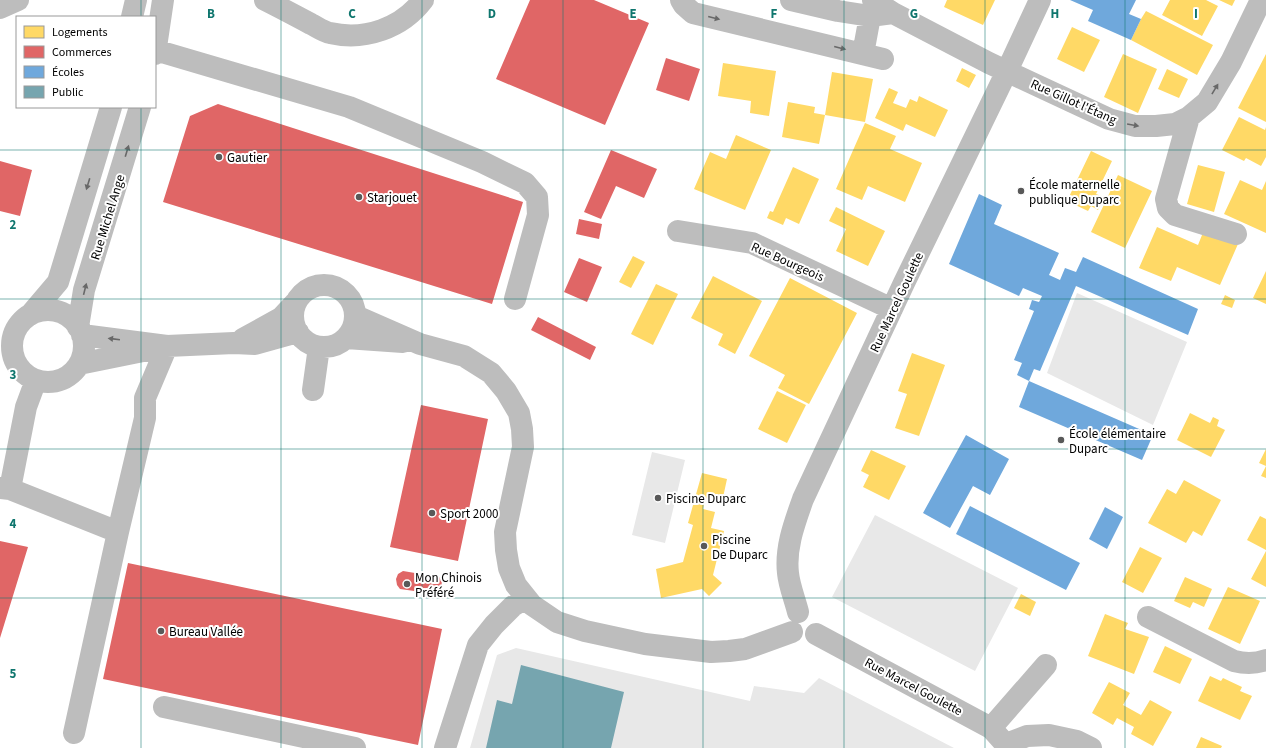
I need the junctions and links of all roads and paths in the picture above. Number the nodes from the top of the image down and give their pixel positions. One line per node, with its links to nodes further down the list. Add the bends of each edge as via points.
1 (18, 0): 11 (street)
2 (136, 0): 13 (street)
3 (163, 0): 14 (street)
4 (265, 0): 5 (street, via 329,33 350,36 373,34 398,23)
5 (423, 0)
6 (681, 0): 12 (street, one-way to 12, via 693,13 873,56)
7 (791, 0): 10 (street)
8 (1040, 0): 16 (street, Rue Marcel Goulette)
9 (1262, 0): 19 (street, Rue Gillot l'Étang, one-way to 9, via 1207,102)
10 (824, 4): 12 (street)
11 (0, 8)
12 (871, 8): 16 (street, Rue Gillot l'Étang, via 893,13)
13 (132, 16)
14 (156, 46)
15 (156, 52): 22 (street, via 349,107 482,162 525,183 537,197 538,215)
16 (1007, 71): 19 (street, Rue Gillot l'Étang, one-way to 19, via 1109,119 1135,126 1175,124); 24 (street, Rue Marcel Goulette)
17 (112, 108): 25 (street, one-way to 25, via 58,282)
18 (140, 108): 27 (street, Rue Michel Ange, one-way to 18, via 84,290)
19 (1189, 117): 21 (street, via 1166,199 1168,208 1175,215)
20 (678, 231): 24 (street, Rue Bourgeois, via 752,243)
21 (1236, 234)
22 (515, 298)
23 (295, 304): 26 (street, via 301,294 310,288 320,284 330,285 341,289 349,296); 28 (street, via 294,323); 30 (street, via 281,318)
24 (892, 309): 42 (street, Rue Marcel Goulette, via 803,499 793,526 788,554 788,573)
25 (30, 315): 27 (street, via 43,311 57,312 69,317); 32 (street, via 22,321)
26 (356, 316): 29 (street, via 352,331); 31 (street)
27 (80, 331): 33 (street, one-way to 27); 35 (street, via 83,355)
28 (298, 332): 30 (street, via 255,344); 34 (street, via 303,339)
29 (346, 338): 31 (street); 34 (street, via 334,346)
30 (234, 343): 33 (street)
31 (420, 344): 40 (street, via 464,356 491,373 519,413 523,447 505,532 509,568 516,585)
32 (6, 346): 36 (street, via 19,368)
33 (166, 346): 35 (street); 39 (street, via 145,398 145,418)
34 (319, 347): 37 (street)
35 (79, 364): 36 (street, via 72,373 61,380)
36 (36, 380): 38 (street, via 26,407)
37 (313, 390)
38 (5, 489): 39 (street)
39 (118, 532): 47 (street)
40 (526, 598): 42 (street, via 557,622 585,631 645,644 711,652 745,649); 50 (street, via 512,606 478,645)
41 (1148, 617): 43 (street, via 1234,661 1245,664)
42 (795, 622): 46 (street, Rue Marcel Goulette, via 803,610 815,613 820,624 816,634)
43 (1266, 660)
44 (1046, 665): 46 (street)
45 (164, 707): 49 (street)
46 (991, 728): 48 (street, Rue Marcel Goulette)
47 (74, 733)
48 (1008, 746): 51 (street, Rue Marcel Goulette, via 1027,736 1049,735 1077,741)
49 (354, 748)
50 (444, 748)
51 (1091, 748)

